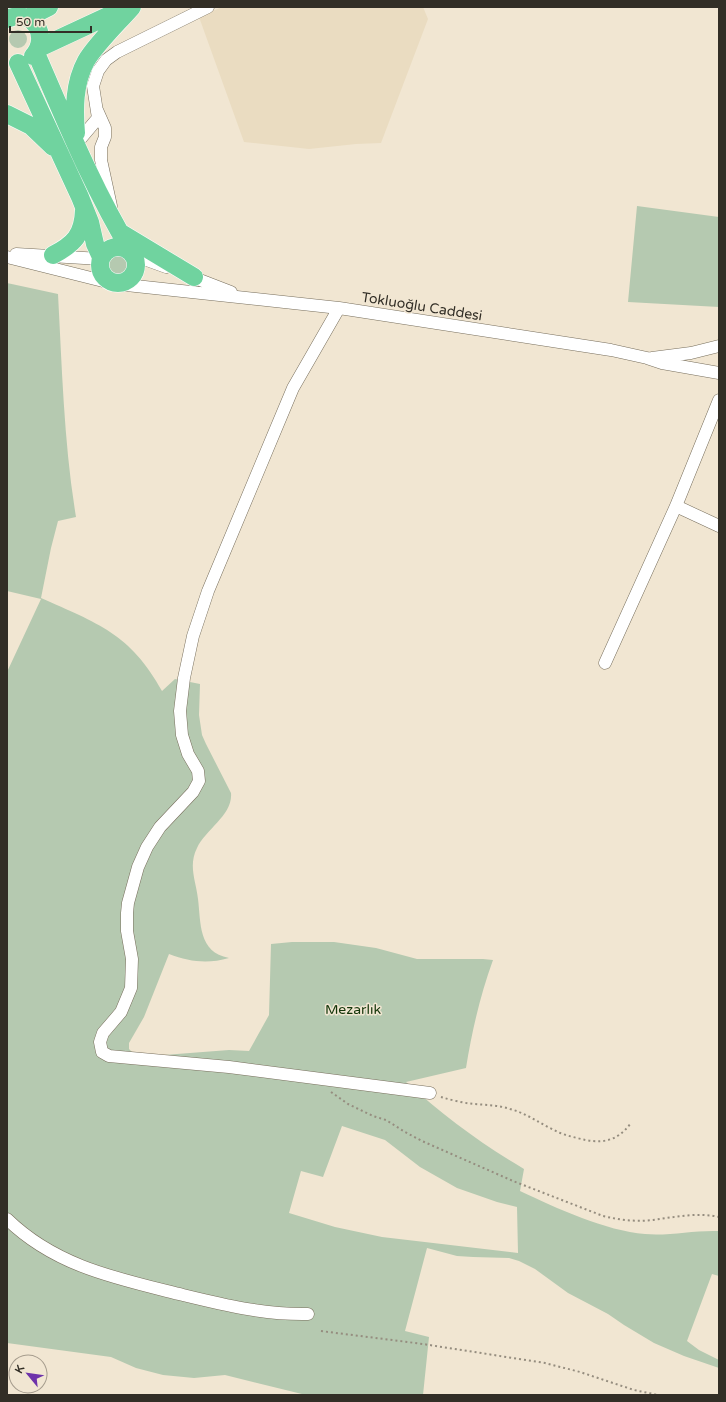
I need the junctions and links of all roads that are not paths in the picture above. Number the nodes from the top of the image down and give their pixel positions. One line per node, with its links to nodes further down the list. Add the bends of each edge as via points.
1 (49, 7): 5 (highway)
2 (128, 7): 6 (highway)
3 (132, 7): 10 (highway, via 91,54 81,73 74,109)
4 (208, 7): 8 (street, via 106,60 95,79)
5 (18, 14): 6 (highway, via 34,22 38,28 41,36)
6 (38, 51): 7 (highway, via 26,61); 10 (highway)
7 (11, 62): 11 (highway)
8 (97, 110): 10 (street, via 97,120); 13 (street, via 105,128 101,153 102,167)
9 (7, 114): 11 (highway, via 31,126)
10 (76, 144): 13 (highway)
11 (58, 151): 12 (highway)
12 (84, 208): 16 (highway, via 84,222 77,237 67,248); 18 (highway)
13 (119, 232): 15 (highway); 19 (highway)
14 (7, 253): 16 (street)
15 (132, 254): 18 (highway, via 127,249 116,247 105,252); 19 (street); 20 (highway, via 136,264 133,276 123,283)
16 (53, 255): 18 (street)
17 (7, 257): 20 (street, Tokluoğlu Caddesi)
18 (101, 258): 20 (highway, via 102,275)
19 (194, 277): 21 (street)
20 (114, 283): 21 (street, Tokluoğlu Caddesi)
21 (247, 298): 22 (street, Tokluoğlu Caddesi)
22 (339, 308): 24 (street, Tokluoğlu Caddesi); 30 (street, via 293,388 200,614 188,657 180,711 182,735 188,754 198,771 199,782 194,792 160,827 138,867 127,913 132,959 131,988 121,1012 103,1033 100,1045 102,1052 109,1056 229,1067)
23 (719, 346): 24 (street, via 691,353)
24 (647, 358): 25 (street, Tokluoğlu Caddesi, via 662,364)
25 (719, 373)
26 (719, 400): 27 (street)
27 (676, 506): 28 (street); 29 (street)
28 (719, 526)
29 (605, 664)
30 (430, 1093)
31 (7, 1220): 32 (street, via 48,1250 82,1267 111,1277 251,1310 277,1314)
32 (308, 1314)

